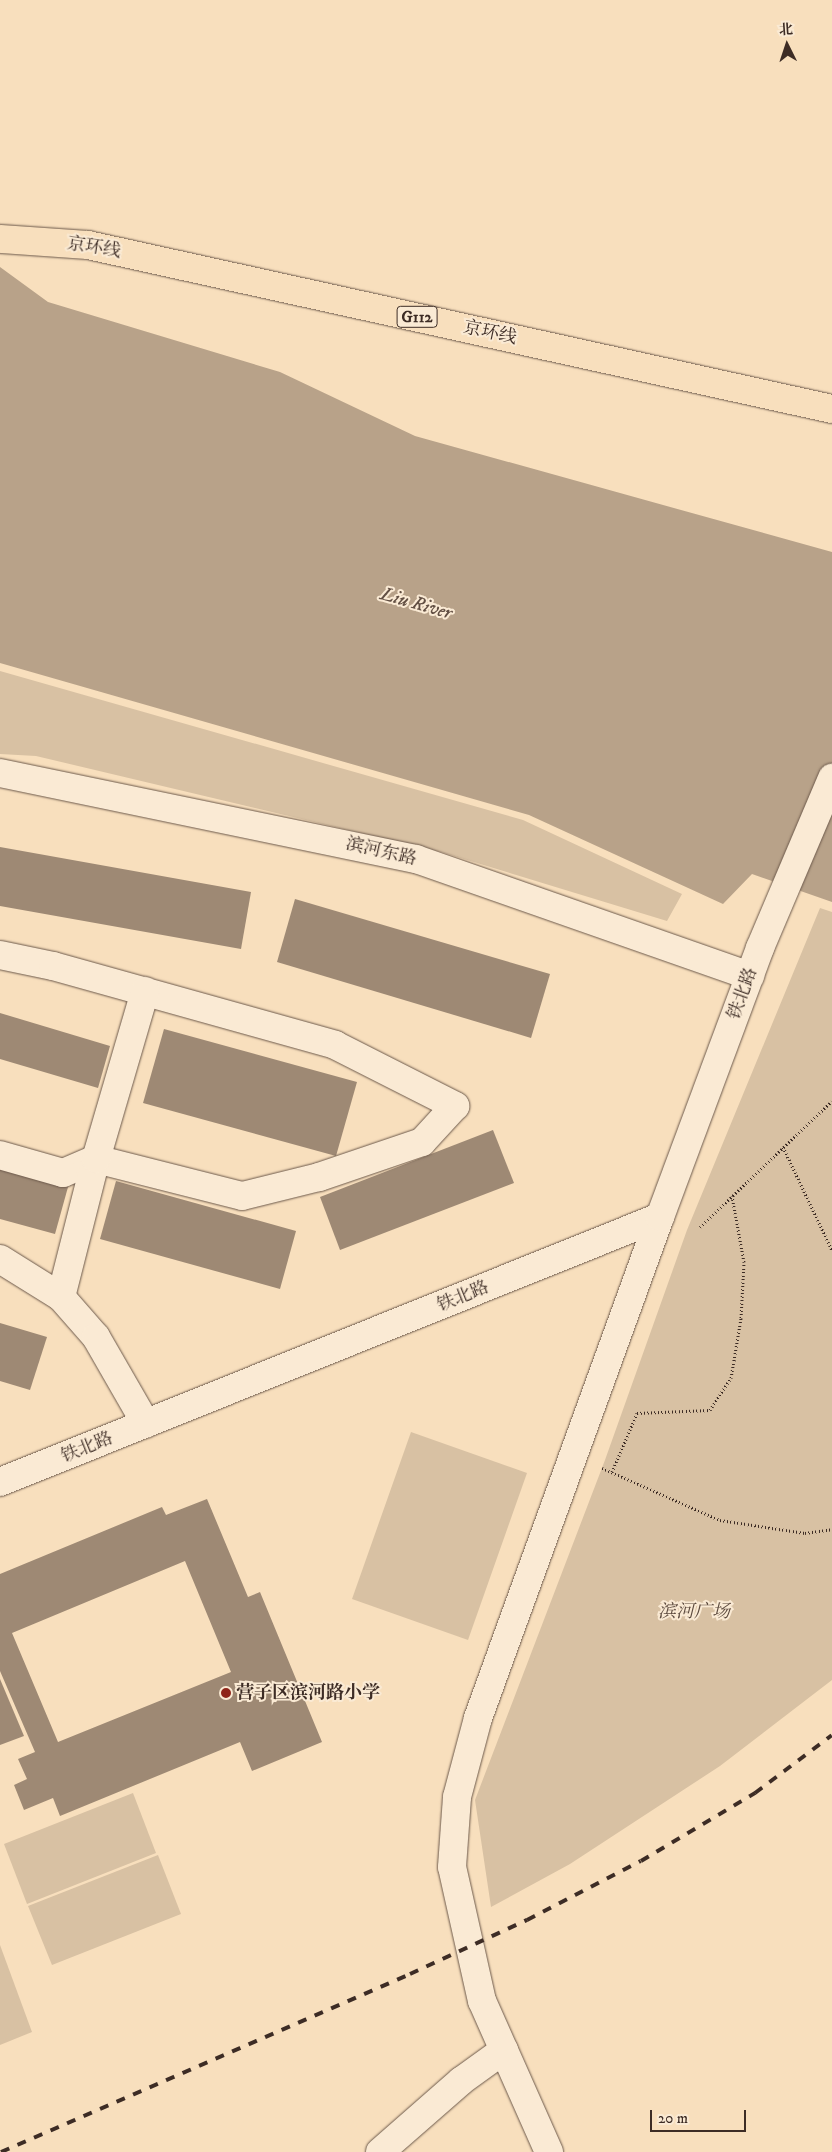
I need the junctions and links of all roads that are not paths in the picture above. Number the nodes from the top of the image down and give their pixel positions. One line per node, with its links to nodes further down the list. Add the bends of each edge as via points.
1 (0, 239): 2 (highway, 京环线 / G112, via 88,245)
2 (832, 409)
3 (0, 773): 6 (street, 滨河东路, via 416,859)
4 (832, 778): 6 (street, 铁北路)
5 (0, 956): 7 (street, via 53,966)
6 (750, 976): 10 (street, 铁北路)
7 (145, 991): 9 (street); 9 (street, via 335,1045 455,1106 422,1142 319,1177 242,1196)
8 (0, 1155): 9 (street, via 63,1173)
9 (96, 1159): 12 (street)
10 (660, 1217): 13 (street, 铁北路); 15 (street, via 478,1718 457,1797 452,1867 482,2001)
11 (0, 1259): 12 (street)
12 (61, 1297): 13 (street, via 96,1337)
13 (146, 1424): 14 (street, 铁北路)
14 (0, 1482)
15 (504, 2050): 16 (street, via 461,2081); 17 (street)
16 (380, 2152)
17 (550, 2152)

